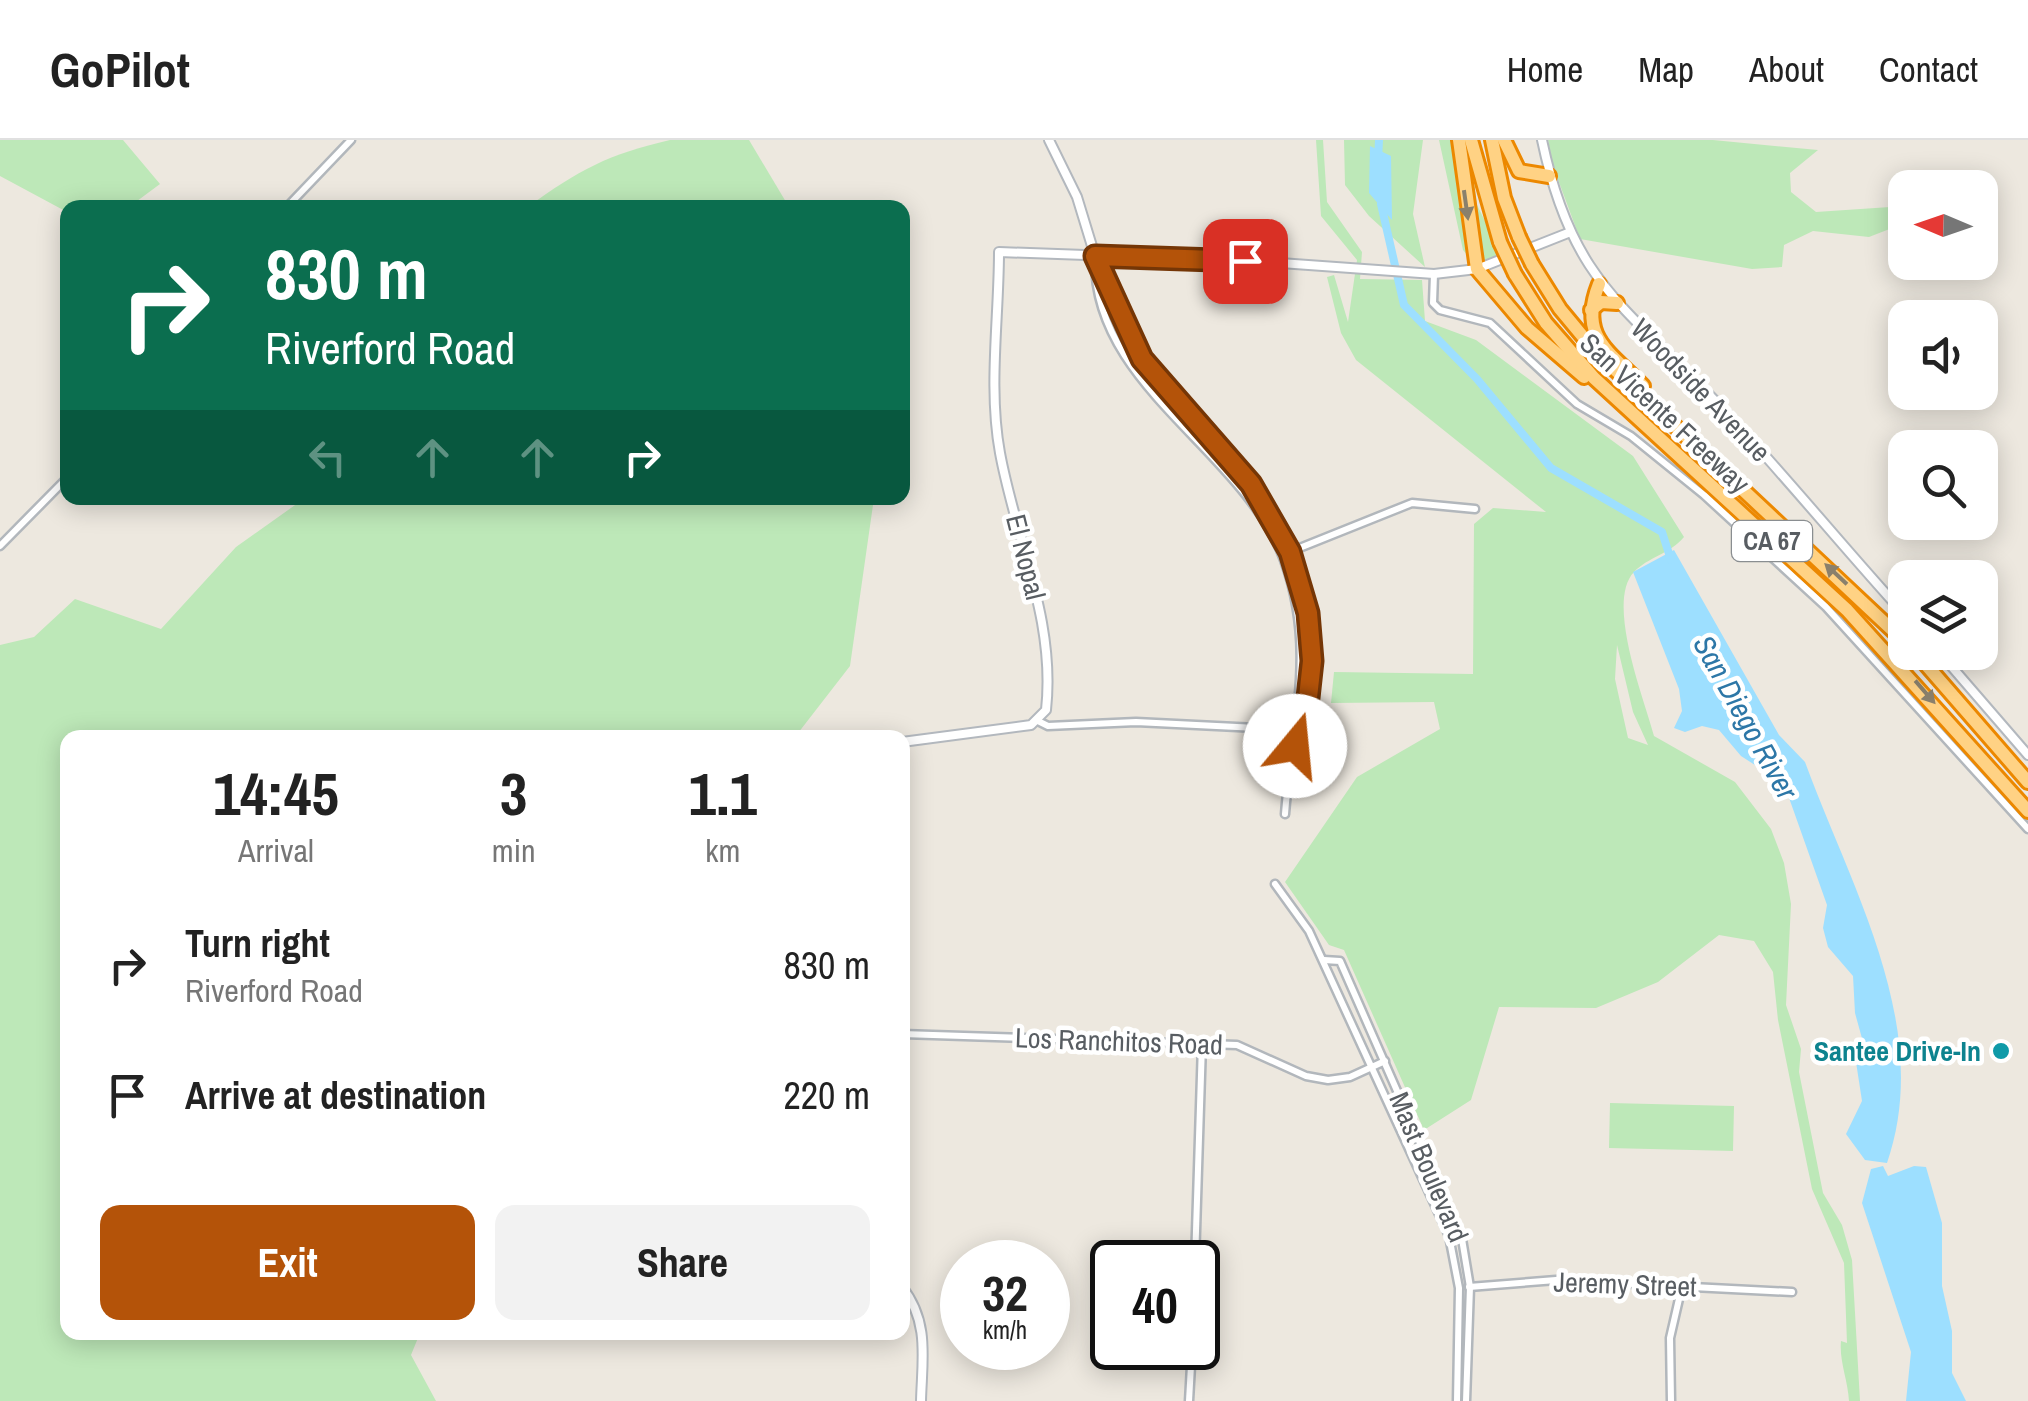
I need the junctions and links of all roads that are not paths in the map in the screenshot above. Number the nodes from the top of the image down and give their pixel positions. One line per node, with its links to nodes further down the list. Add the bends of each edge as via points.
1 (351, 140): 9 (street)
2 (1049, 140): 11 (main road, via 1077,197)
3 (1459, 140): 12 (highway, one-way to 12)
4 (1472, 140): 17 (highway, San Vicente Freeway / CA 67, bridge, via 1515,274 1561,342)
5 (1492, 140): 18 (highway, San Vicente Freeway / CA 67, bridge, via 1519,237 1560,309)
6 (1504, 140): 8 (highway, via 1520,171)
7 (1542, 140): 8 (main road, Woodside Avenue)
8 (1550, 176): 10 (main road, Woodside Avenue)
9 (294, 200)
10 (1568, 233): 12 (main road); 14 (main road, Woodside Avenue)
11 (1095, 256): 13 (main road); 22 (street, via 1110,323 1132,366 1251,484); 27 (main road, El Nopal, via 999,252 997,437 1049,653 1046,710)
12 (1477, 269): 13 (main road); 17 (highway, via 1527,328)
13 (1434, 274): 34 (street, via 1433,303 1440,310 1490,323 1577,404 1630,436 1800,581)
14 (1598, 284): 15 (main road, Woodside Avenue); 16 (highway)
15 (1617, 304): 16 (highway, via 1601,302); 23 (main road, Woodside Avenue, via 1718,404)
16 (1589, 312): 18 (highway, via 1598,340)
17 (1633, 415): 32 (highway, San Vicente Freeway / CA 67, one-way to 32, via 1847,610)
18 (1687, 437): 24 (highway, San Vicente Freeway / CA 67, one-way to 18)
19 (60, 485): 21 (street)
20 (1475, 509): 22 (street, via 1412,503)
21 (0, 546)
22 (1286, 553): 28 (street, via 1312,630 1310,698)
23 (1888, 597)
24 (1888, 626)
25 (1931, 670): 31 (highway)
26 (1954, 670): 30 (main road)
27 (1038, 722): 28 (street); 29 (main road)
28 (1298, 730): 33 (street)
29 (910, 741)
30 (2028, 755)
31 (2028, 782)
32 (2028, 810)
33 (1286, 814)
34 (2028, 829)
35 (1275, 884): 36 (street, Mast Boulevard, via 1294,904)
36 (1324, 960): 39 (street, Mast Boulevard, via 1340,961); 40 (street, Mast Boulevard)
37 (910, 1034): 38 (street, Los Ranchitos Road)
38 (1202, 1044): 40 (street, Los Ranchitos Road, via 1244,1048 1318,1079); 41 (street)
39 (1385, 1061): 40 (street, Los Ranchitos Road); 43 (street, Mast Boulevard, via 1456,1222)
40 (1373, 1067): 44 (street, Mast Boulevard, via 1448,1236)
41 (1196, 1240)
42 (1682, 1286): 43 (street, Jeremy Street, via 1556,1280); 45 (street, Jeremy Street); 52 (street, via 1670,1338)
43 (1470, 1287): 44 (street, Jeremy Street); 51 (street, Mast Boulevard)
44 (1459, 1288): 50 (street, Mast Boulevard)
45 (1792, 1292)
46 (910, 1300): 48 (main road, via 923,1332)
47 (1191, 1370): 49 (street)
48 (921, 1401)
49 (1189, 1401)
50 (1457, 1401)
51 (1466, 1401)
52 (1671, 1401)

